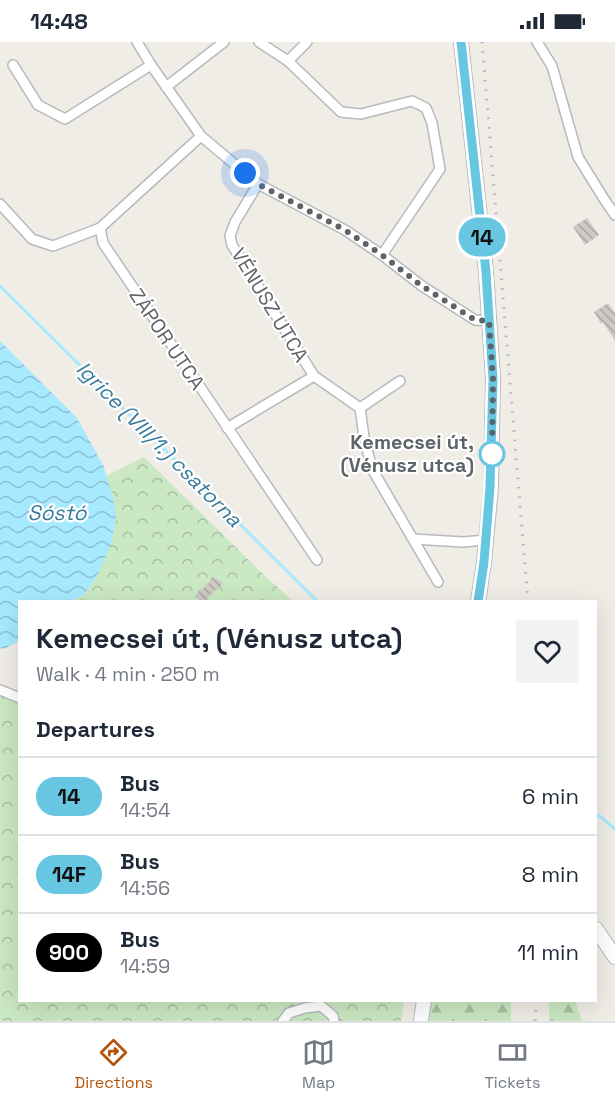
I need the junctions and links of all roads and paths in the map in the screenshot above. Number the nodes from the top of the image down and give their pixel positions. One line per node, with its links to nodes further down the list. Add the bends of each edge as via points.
1 (137, 42): 9 (street)
2 (224, 42): 10 (street)
3 (259, 42): 7 (street)
4 (307, 42): 7 (street)
5 (461, 42): 17 (main road)
6 (537, 42): 14 (street, via 552,66 578,157)
7 (288, 61): 16 (street, via 340,112 361,114 412,101 426,108 440,169)
8 (12, 65): 9 (street, via 39,105 65,118)
9 (151, 65): 10 (street)
10 (166, 87): 11 (street)
11 (201, 136): 12 (street); 15 (street)
12 (258, 184): 16 (street, via 345,230); 18 (street, VÉNUSZ UTCA, via 235,222 230,236 232,245)
13 (0, 204): 15 (street, via 32,239 53,246)
14 (615, 215)
15 (100, 228): 21 (street, ZÁPOR UTCA, via 103,243)
16 (382, 255): 17 (street, via 475,320)
17 (489, 321): 23 (main road, via 493,379)
18 (314, 376): 20 (street, VÉNUSZ UTCA); 21 (street)
19 (400, 381): 20 (street)
20 (360, 408): 22 (street, via 372,469)
21 (227, 428): 24 (street, ZÁPOR UTCA)
22 (413, 539): 23 (street); 25 (street)
23 (486, 540): 26 (main road)
24 (317, 560)
25 (438, 582)
26 (478, 600)
27 (0, 690): 28 (street)
28 (18, 697)
29 (597, 930): 30 (main road)
30 (615, 957)
31 (423, 1002): 34 (main road)
32 (283, 1021): 33 (street, via 289,1013 321,1006)
33 (334, 1021)
34 (421, 1021)

